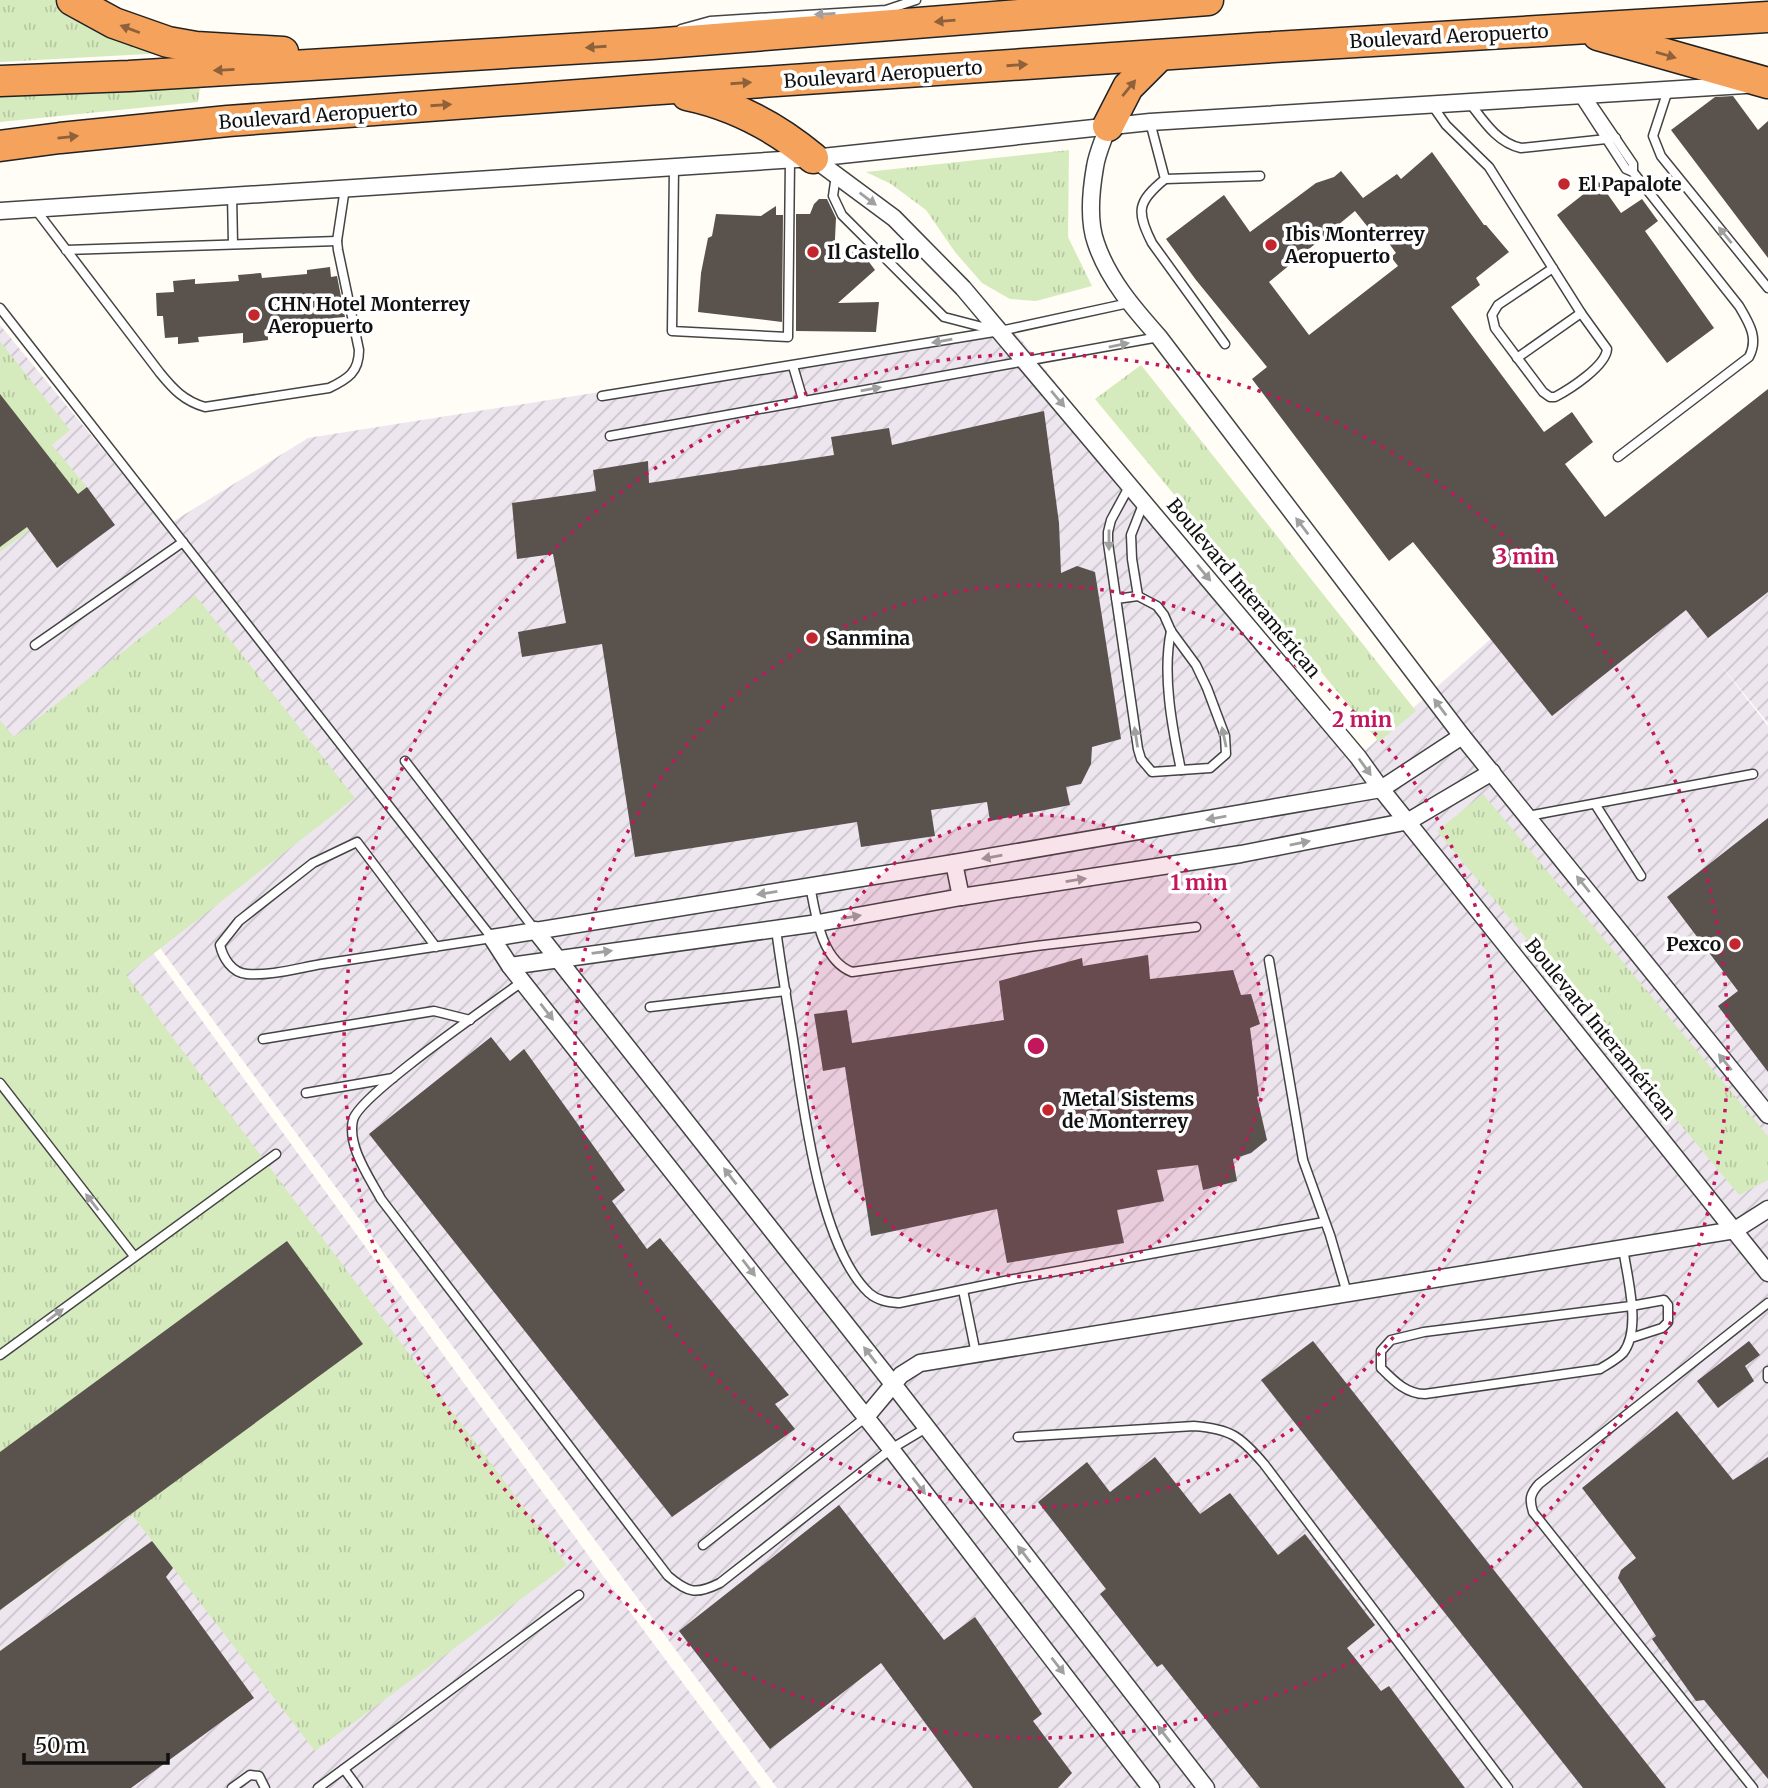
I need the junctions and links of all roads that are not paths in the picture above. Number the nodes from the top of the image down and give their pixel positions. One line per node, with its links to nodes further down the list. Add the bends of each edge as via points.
1 (72, 0): 8 (highway, one-way to 1, via 260,49 168,42 114,23)
2 (916, 0): 6 (lane, one-way to 6, via 886,10 710,21)
3 (1208, 0): 6 (highway, one-way to 6)
4 (1768, 17): 5 (highway, Boulevard Aeropuerto)
5 (1577, 29): 7 (highway, Boulevard Aeropuerto); 10 (highway, one-way to 10)
6 (652, 44): 8 (highway, one-way to 8)
7 (1159, 56): 11 (highway, Boulevard Aeropuerto, one-way to 7); 17 (highway, one-way to 7, via 1128,87)
8 (341, 64): 9 (highway, one-way to 9)
9 (0, 81)
10 (1768, 83): 12 (street)
11 (645, 90): 19 (highway, Boulevard Aeropuerto, one-way to 11, via 228,121); 20 (highway, via 725,106 772,128)
12 (1668, 90): 13 (street); 32 (lane, one-way to 12, via 1661,156 1653,136)
13 (1582, 95): 14 (street); 18 (lane)
14 (1469, 102): 15 (street); 18 (lane, via 1500,139 1521,148)
15 (1432, 105): 16 (street); 31 (lane, via 1489,167)
16 (1150, 122): 17 (street); 23 (lane)
17 (1108, 126): 20 (street); 33 (street, via 1095,165 1091,208 1095,241)
18 (1612, 139): 45 (lane, via 1626,169 1739,306 1751,328 1754,348 1749,357)
19 (0, 146)
20 (813, 164): 21 (street); 21 (lane, via 788,337 672,331); 36 (street, Boulevard Interamérican, one-way to 36, via 894,218); 36 (lane, via 842,215 944,317)
21 (674, 167): 24 (street)
22 (1260, 176): 23 (lane)
23 (1165, 179): 38 (lane, via 1142,204 1145,229)
24 (345, 188): 25 (street); 28 (lane)
25 (232, 195): 26 (street); 29 (lane)
26 (34, 208): 27 (street); 30 (lane)
27 (0, 211)
28 (337, 241): 29 (lane); 30 (lane, via 359,350 355,372 329,388 205,407 175,391)
29 (233, 244): 30 (lane)
30 (66, 250)
31 (1553, 268): 35 (lane); 39 (lane, via 1498,304 1492,315)
32 (1768, 288)
33 (1129, 303): 36 (lane); 37 (street)
34 (0, 309): 48 (lane)
35 (1581, 313): 39 (lane); 39 (lane, via 1607,353 1568,389 1555,397 1545,394)
36 (1000, 331): 40 (street, Boulevard Interamérican); 41 (lane, one-way to 41)
37 (1158, 337): 40 (lane, one-way to 37); 53 (street, one-way to 37)
38 (1225, 344)
39 (1517, 358)
40 (1027, 362): 43 (lane, one-way to 40); 46 (street, Boulevard Interamérican, one-way to 46)
41 (793, 366): 42 (lane); 43 (lane)
42 (602, 396)
43 (803, 400): 44 (lane)
44 (610, 436)
45 (1618, 457)
46 (1130, 485): 47 (street, Boulevard Interamérican); 50 (lane, one-way to 50, via 1108,532)
47 (1144, 502): 49 (lane, via 1131,535); 58 (street, Boulevard Interamérican, one-way to 58)
48 (183, 542): 52 (lane); 70 (lane)
49 (1138, 596): 50 (lane); 51 (lane, via 1157,606)
50 (1116, 599): 55 (lane, one-way to 50, via 1152,772 1141,758)
51 (1171, 631): 55 (lane, via 1166,654); 55 (lane, one-way to 51, via 1210,768 1226,754 1226,747 1207,688)
52 (35, 645)
53 (1462, 736): 56 (street); 58 (street)
54 (405, 761): 69 (lane)
55 (1181, 770)
56 (1492, 772): 60 (street); 61 (street)
57 (1753, 774): 59 (lane)
58 (1381, 789): 61 (street, Boulevard Interamérican); 62 (street, one-way to 62)
59 (1595, 804): 60 (lane); 63 (lane)
60 (1528, 817): 83 (street, one-way to 60)
61 (1409, 821): 65 (street, one-way to 61, via 1241,854); 87 (street, Boulevard Interamérican)
62 (954, 863): 64 (street); 65 (street)
63 (1641, 876)
64 (810, 886): 66 (lane); 69 (street, one-way to 69)
65 (961, 897): 66 (street, one-way to 65)
66 (818, 923): 67 (lane, via 832,956 852,972); 68 (street)
67 (1196, 927)
68 (776, 929): 72 (street, one-way to 68); 76 (lane)
69 (536, 930): 70 (street); 72 (street)
70 (492, 938): 71 (lane); 74 (street)
71 (436, 947): 71 (lane, via 245,975 223,957 220,945 239,921 313,863 358,842)
72 (558, 958): 74 (street); 100 (street, one-way to 72)
73 (1269, 960): 86 (lane, via 1303,1160)
74 (510, 966): 75 (street)
75 (523, 981): 78 (lane); 101 (street, one-way to 101)
76 (786, 991): 77 (lane); 91 (lane, via 810,1149 829,1220 857,1278 881,1301 899,1303)
77 (650, 1007)
78 (470, 1020): 79 (lane, via 434,1011); 80 (lane)
79 (263, 1040)
80 (393, 1078): 82 (lane); 104 (lane, via 368,1098 354,1116 352,1130 365,1170 381,1199 615,1509 680,1586 692,1591 720,1583)
81 (0, 1083): 89 (lane, one-way to 81)
82 (306, 1093)
83 (1768, 1115)
84 (276, 1154): 89 (lane)
85 (1768, 1209): 87 (street)
86 (1324, 1222): 91 (lane); 92 (lane)
87 (1735, 1230): 88 (street); 90 (street, Boulevard Interamérican)
88 (1623, 1248): 92 (street); 94 (lane)
89 (134, 1256): 97 (lane, one-way to 89)
90 (1768, 1273)
91 (963, 1290): 96 (lane)
92 (1347, 1293): 96 (street)
93 (1768, 1303): 115 (lane, via 1539,1484 1530,1500 1533,1512)
94 (1631, 1307): 95 (lane); 95 (lane, via 1664,1300 1668,1305 1668,1322 1662,1328); 95 (lane, via 1391,1340 1381,1352 1381,1368 1407,1390 1425,1394 1600,1368 1615,1361)
95 (1631, 1338)
96 (976, 1354): 100 (street, via 920,1363)
97 (0, 1355)
98 (1768, 1371): 99 (lane)
99 (1768, 1378)
100 (893, 1384): 101 (street); 102 (street)
101 (866, 1417): 104 (street); 105 (lane)
102 (926, 1428): 104 (lane); 113 (street, one-way to 102)
103 (1018, 1437): 114 (lane, via 1194,1426 1218,1428 1245,1441)
104 (891, 1449): 112 (street, one-way to 112)
105 (703, 1545)
106 (579, 1595): 107 (lane)
107 (344, 1769): 110 (lane); 111 (lane)
108 (232, 1788): 109 (lane, via 250,1775 259,1776)
109 (265, 1788)
110 (318, 1788)
111 (358, 1788)
112 (1152, 1788)
113 (1206, 1788)
114 (1508, 1788)
115 (1753, 1788)

